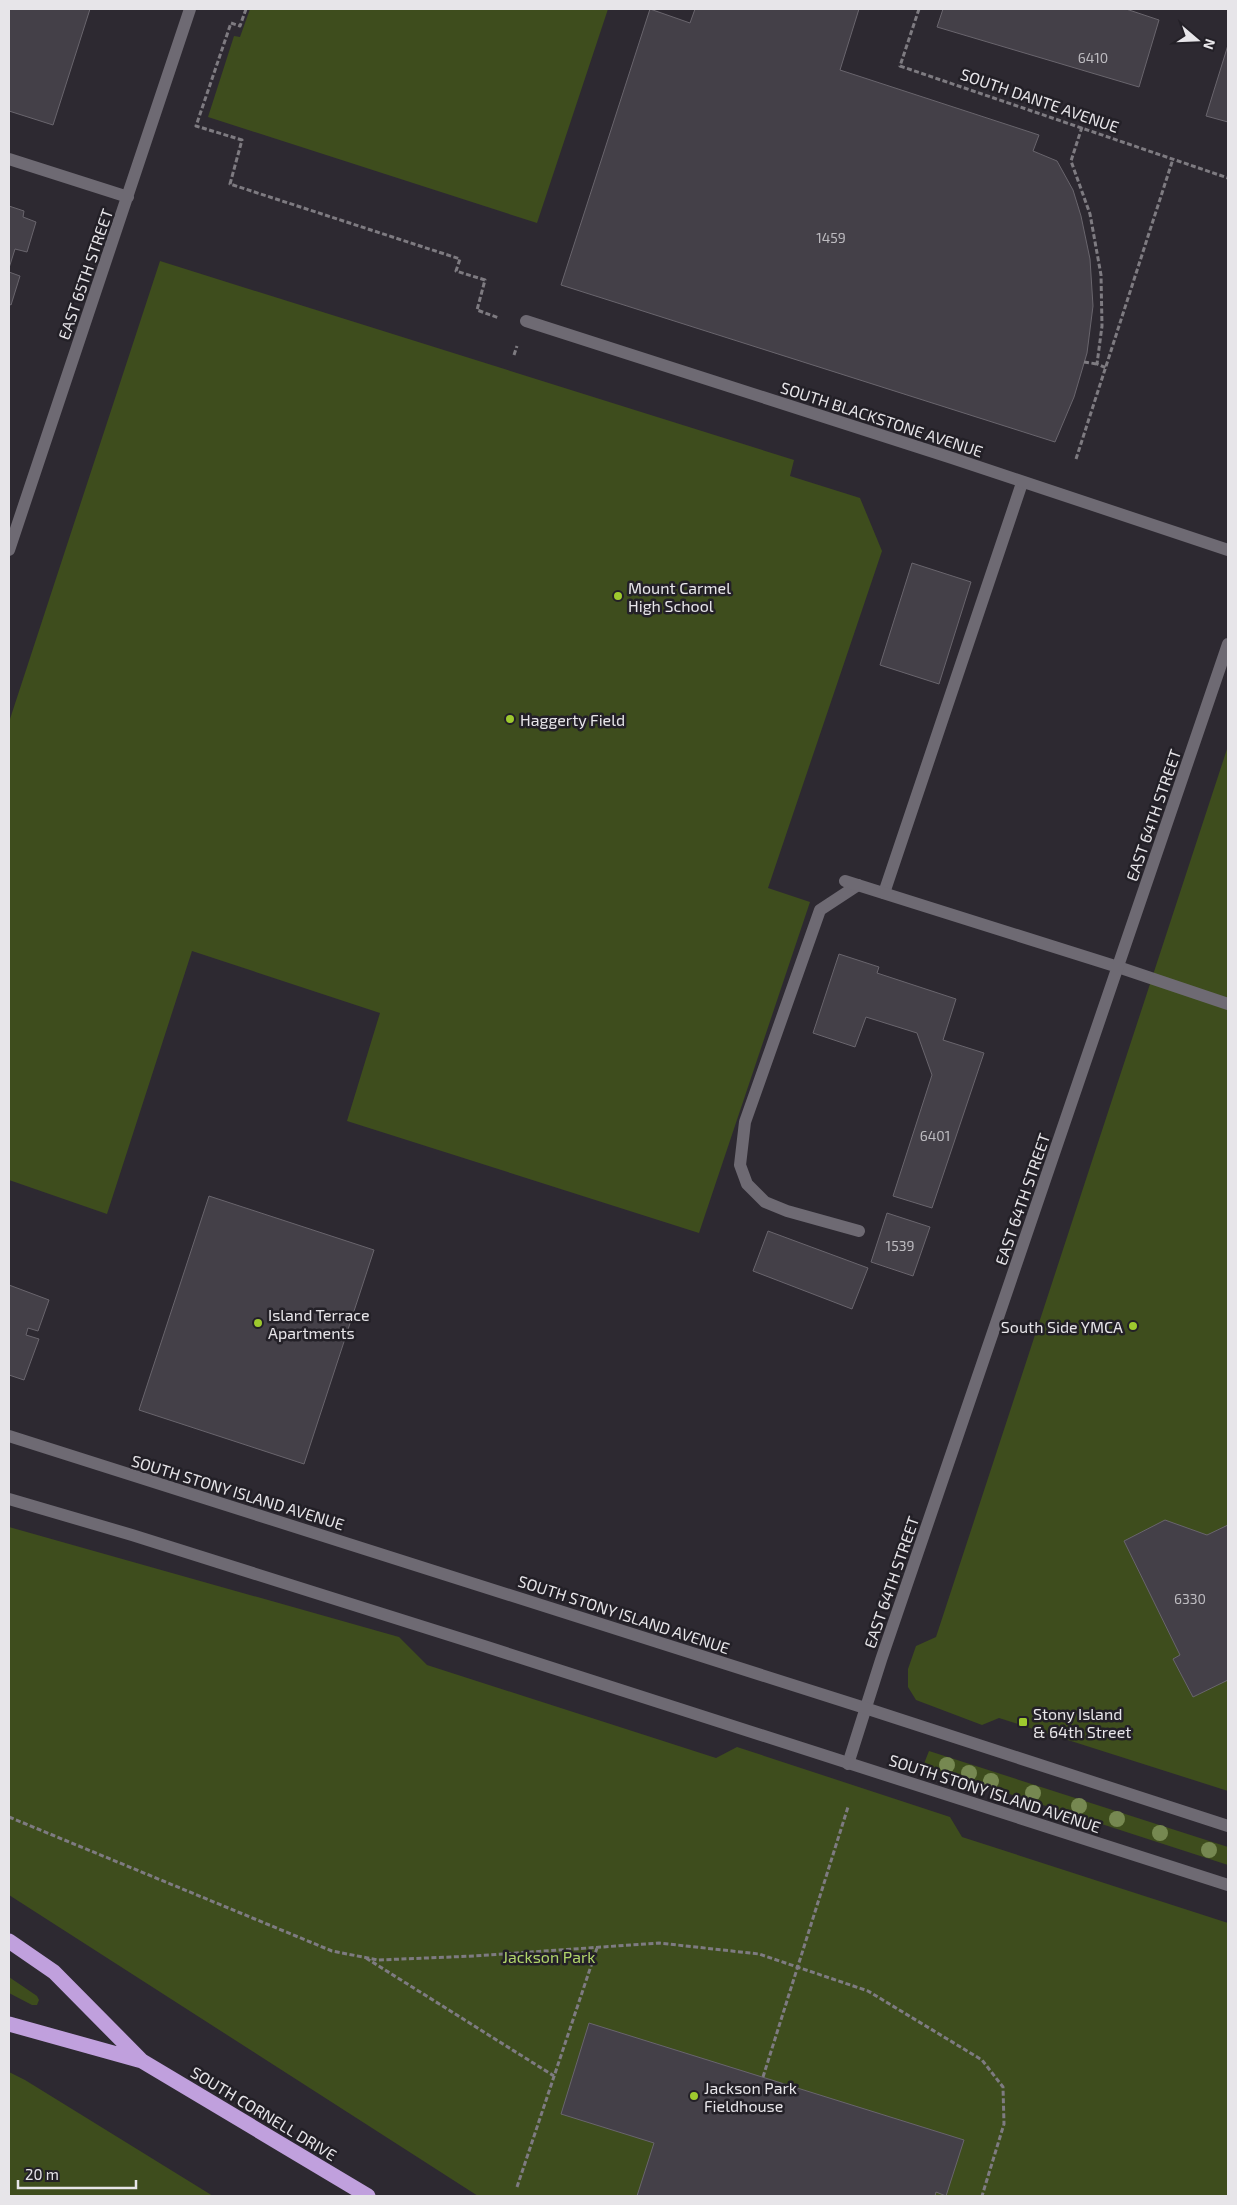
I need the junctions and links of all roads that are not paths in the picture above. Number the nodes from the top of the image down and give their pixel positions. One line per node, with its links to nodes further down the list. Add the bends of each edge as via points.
1 (190, 9): 3 (street, EAST 65TH STREET)
2 (9, 159): 3 (street)
3 (128, 197): 6 (street, EAST 65TH STREET)
4 (526, 321): 5 (street, SOUTH BLACKSTONE AVENUE)
5 (1022, 483): 7 (street, SOUTH BLACKSTONE AVENUE); 9 (street)
6 (9, 550)
7 (1228, 550)
8 (1228, 644): 10 (street, EAST 64TH STREET)
9 (884, 893): 10 (street); 12 (street, via 852,883 820,910 745,1122 740,1165 747,1184 765,1202)
10 (1118, 967): 11 (street); 15 (street, EAST 64TH STREET)
11 (1228, 1004)
12 (859, 1231)
13 (9, 1436): 15 (street, SOUTH STONY ISLAND AVENUE)
14 (9, 1499): 16 (street, SOUTH STONY ISLAND AVENUE, via 456,1637)
15 (865, 1708): 16 (street, EAST 64TH STREET); 17 (street, SOUTH STONY ISLAND AVENUE)
16 (848, 1764): 18 (street, SOUTH STONY ISLAND AVENUE)
17 (1228, 1826)
18 (1228, 1885)
19 (9, 1941): 21 (highway, SOUTH CORNELL DRIVE, via 54,1972)
20 (9, 2024): 21 (highway, SOUTH CORNELL DRIVE)
21 (142, 2061): 22 (highway, SOUTH CORNELL DRIVE)
22 (368, 2196)

